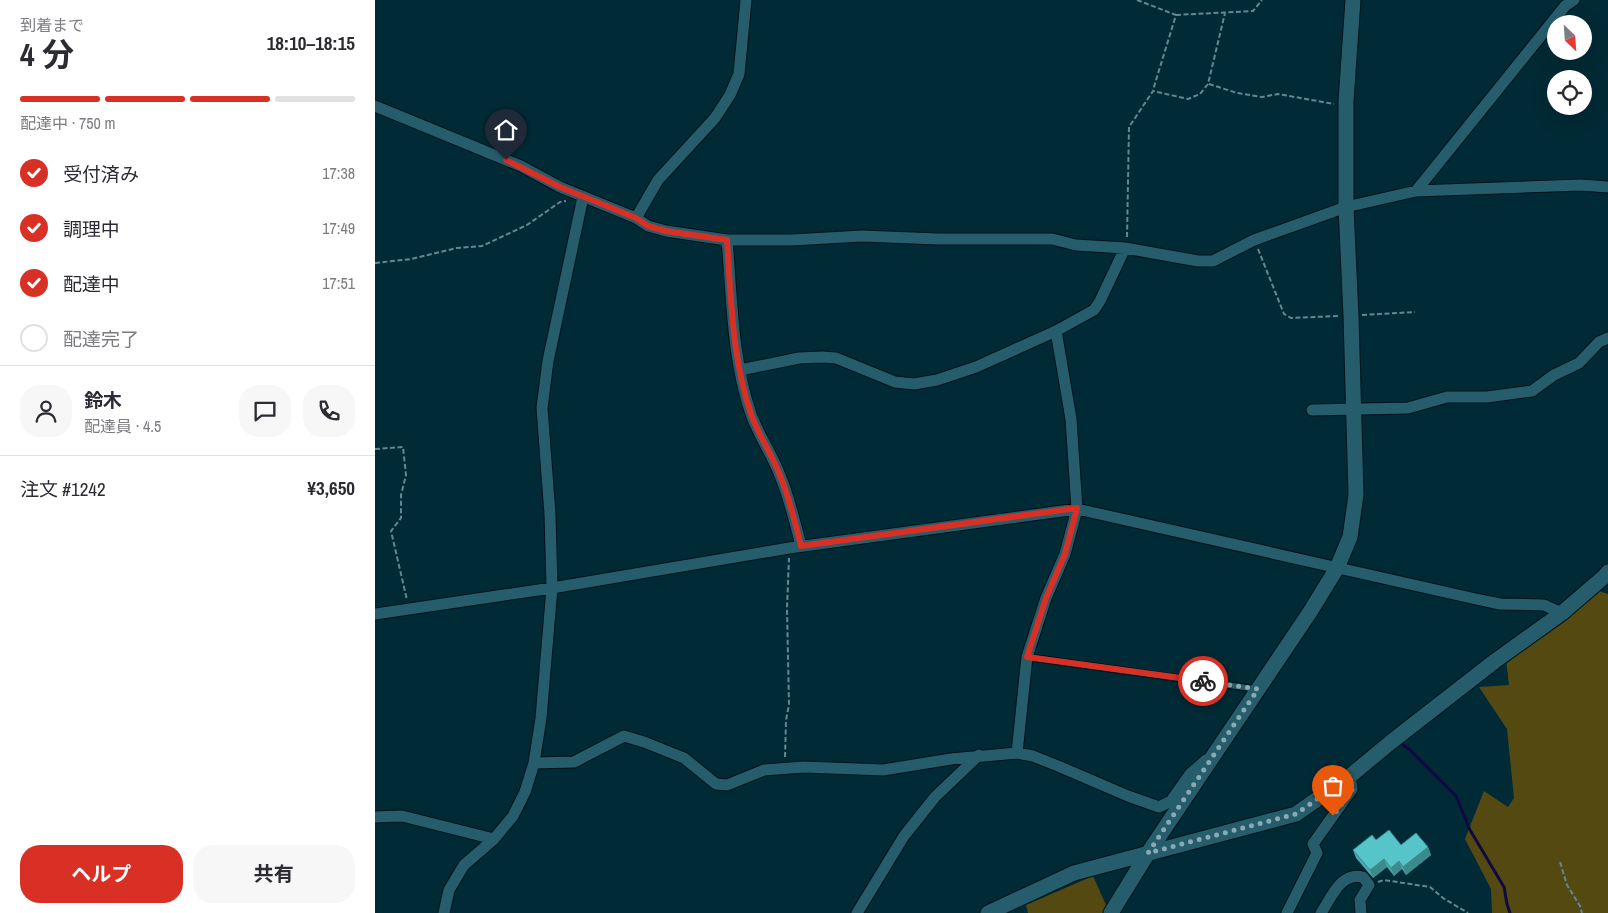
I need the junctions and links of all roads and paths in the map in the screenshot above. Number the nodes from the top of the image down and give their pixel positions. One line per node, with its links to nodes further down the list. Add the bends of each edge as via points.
1 (746, 0): 16 (street, via 739,74 730,95 715,118 658,180)
2 (1137, 0): 7 (path)
3 (1262, 0): 6 (path, via 1253,11)
4 (1353, 0): 11 (street)
5 (1574, 0): 13 (street, via 1565,6)
6 (1225, 13): 7 (path); 8 (path)
7 (1176, 15): 9 (path)
8 (1208, 84): 9 (path, via 1200,94 1188,99); 11 (path, via 1262,97 1279,94)
9 (1153, 91): 19 (path, via 1129,127)
10 (375, 106): 14 (street, via 521,166)
11 (1346, 106): 15 (street)
12 (1608, 187): 13 (street, via 1581,185)
13 (1416, 191): 15 (street)
14 (583, 197): 16 (street); 20 (path, via 560,202 527,225 482,246); 34 (street, via 548,361 542,408)
15 (1346, 207): 18 (street); 22 (street)
16 (636, 218): 17 (street, via 648,226 666,231)
17 (727, 240): 19 (street, via 862,236 1052,239 1076,245); 25 (street)
18 (1254, 240): 19 (street, via 1213,261); 22 (path, via 1284,314 1291,318)
19 (1125, 248): 23 (street, via 1094,310)
20 (375, 263)
21 (1415, 312): 22 (path)
22 (1351, 316): 26 (street)
23 (1056, 331): 25 (street, via 976,367 914,384 895,382 836,358 799,358); 29 (street, via 1071,419)
24 (1608, 338): 26 (street, via 1599,342 1579,363 1532,391 1487,397 1447,397 1408,408)
25 (740, 370): 30 (street, via 751,415 780,474)
26 (1354, 408): 27 (street); 32 (street, via 1356,495 1350,537)
27 (1311, 410)
28 (375, 449): 35 (path, via 403,447 406,475 401,496 401,518 391,531)
29 (1077, 508): 30 (street); 32 (street); 38 (street, via 1065,554 1046,598)
30 (801, 546): 31 (street)
31 (789, 548): 34 (street); 44 (path, via 789,705)
32 (1337, 568): 36 (street, via 1500,604 1544,605); 39 (street)
33 (1608, 572): 36 (street)
34 (552, 588): 35 (street); 43 (street)
35 (409, 609): 37 (street)
36 (1562, 613): 45 (street, via 1487,667)
37 (375, 614)
38 (1027, 657): 39 (lane); 41 (street)
39 (1258, 689): 40 (street)
40 (1217, 751): 41 (street, via 1190,774 1171,801 1159,807 1033,756); 48 (street)
41 (1017, 753): 42 (street)
42 (979, 755): 44 (street, via 883,770); 52 (street, via 935,797 904,836)
43 (534, 763): 44 (street, via 574,762 624,736 684,758 716,784 727,785 764,770); 47 (street, via 513,816)
44 (785, 769)
45 (1350, 776): 48 (street, via 1296,814); 55 (street, via 1352,790 1313,844 1317,852)
46 (375, 817): 47 (street, via 402,816)
47 (494, 839): 51 (street, via 464,865 449,890)
48 (1148, 853): 53 (street, via 1075,873); 54 (street)
49 (1560, 862): 59 (path, via 1567,885)
50 (1369, 885): 56 (street, via 1363,877 1355,875 1342,882); 57 (street, via 1360,900); 58 (path, via 1384,880 1430,887)
51 (444, 913)
52 (857, 913)
53 (988, 913)
54 (1111, 913)
55 (1287, 913)
56 (1321, 913)
57 (1361, 913)
58 (1468, 913)
59 (1582, 913)

